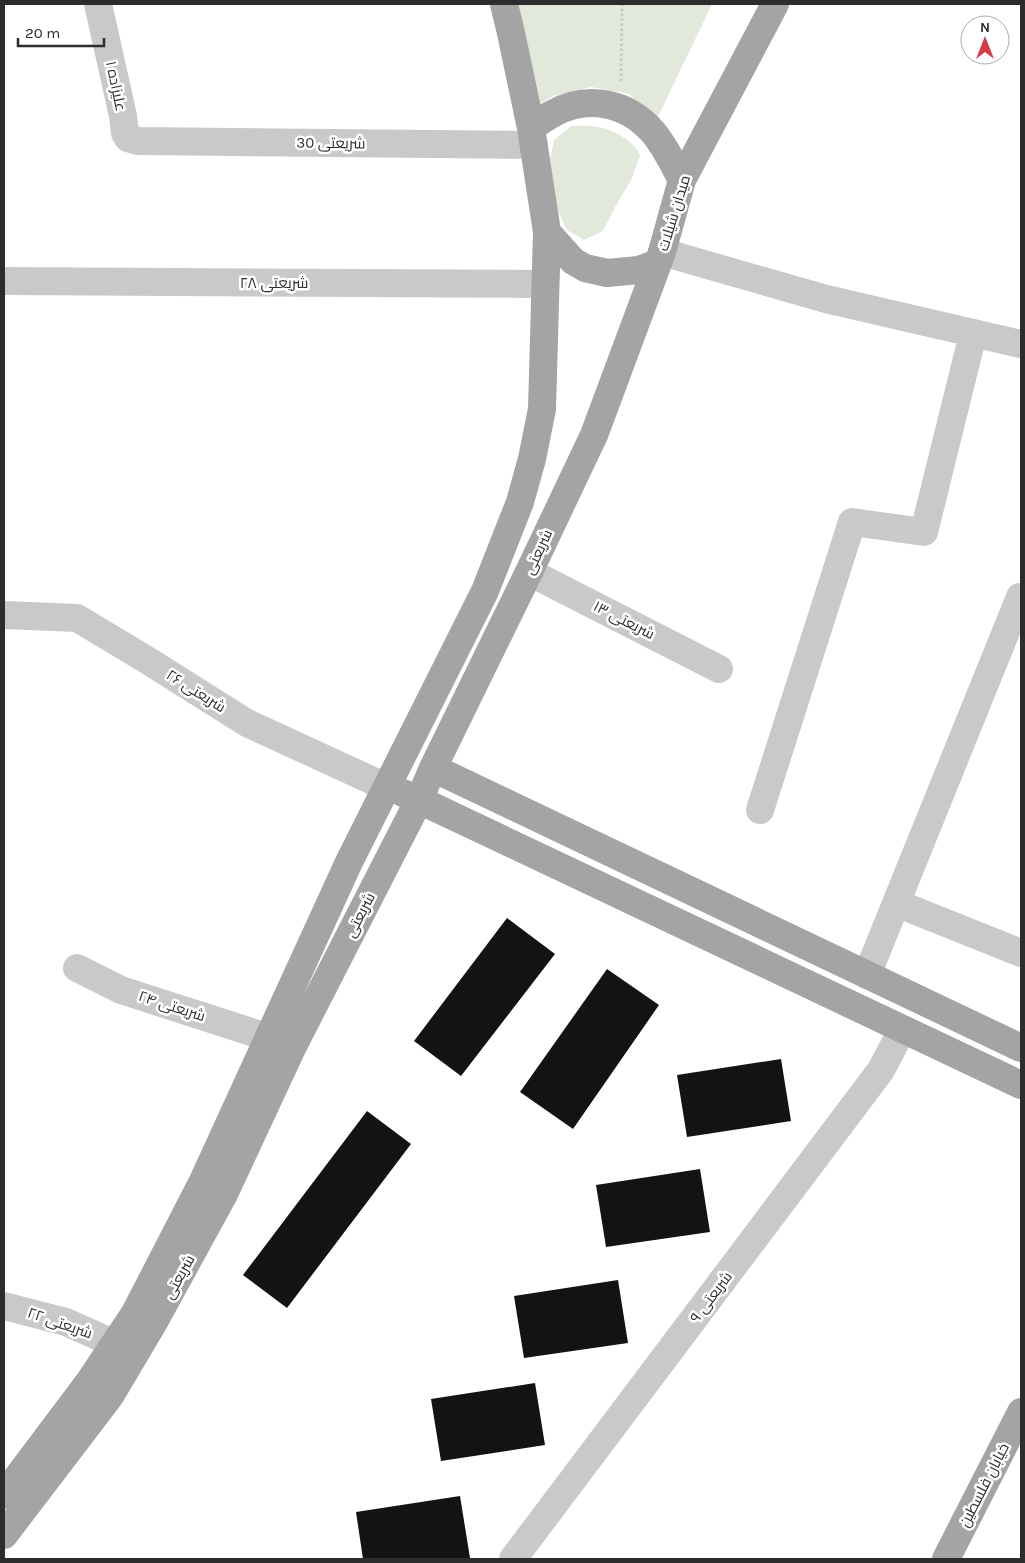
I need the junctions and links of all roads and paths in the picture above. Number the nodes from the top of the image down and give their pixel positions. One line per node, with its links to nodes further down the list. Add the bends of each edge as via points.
1 (98, 4): 7 (street, علیزاده ۱)
2 (504, 4): 6 (main road)
3 (622, 4): 5 (path)
4 (775, 4): 8 (main road, میدان شیلات)
5 (620, 109): 6 (main road, via 603,103 574,105 554,113); 8 (main road, via 634,115 653,132)
6 (532, 136): 7 (street, شریعتی 30, via 138,141); 9 (main road)
7 (128, 138)
8 (682, 180): 10 (main road, میدان شیلات)
9 (547, 232): 10 (main road, میدان شیلات, via 573,261 585,268 607,273 639,270); 12 (main road, شریعتی)
10 (660, 258): 13 (street); 15 (main road, شریعتی, via 594,435)
11 (4, 282): 12 (street, شریعتی ۲۸)
12 (545, 284): 20 (main road, شریعتی, via 542,409 520,502 485,591)
13 (973, 334): 14 (street); 22 (street, via 924,532 852,522)
14 (1021, 344)
15 (529, 572): 18 (street, شریعتی ۱۳); 19 (main road, شریعتی)
16 (1020, 597): 23 (street)
17 (4, 614): 20 (street, شریعتی ۲۶, via 77,618 247,723)
18 (719, 669)
19 (433, 768): 21 (main road, شریعتی); 26 (main road)
20 (386, 787): 21 (main road); 28 (main road, شریعتی)
21 (419, 800): 27 (main road); 35 (main road, شریعتی, via 292,1048 224,1194 155,1320 110,1396)
22 (760, 810)
23 (896, 903): 24 (street); 26 (street)
24 (1021, 953)
25 (77, 968): 28 (street, شریعتی ۲۴, via 121,990)
26 (867, 974): 29 (main road)
27 (902, 1030): 30 (main road); 36 (street, شریعتی ۹, via 882,1070)
28 (270, 1038): 32 (main road, شریعتی, via 202,1183 135,1313)
29 (1021, 1048)
30 (1021, 1085)
31 (4, 1306): 32 (street, شریعتی ۲۲, via 66,1322)
32 (115, 1344): 34 (main road, شریعتی)
33 (1021, 1412): 37 (main road, خیابان فلسطین)
34 (4, 1495)
35 (4, 1535)
36 (513, 1559)
37 (946, 1559)

